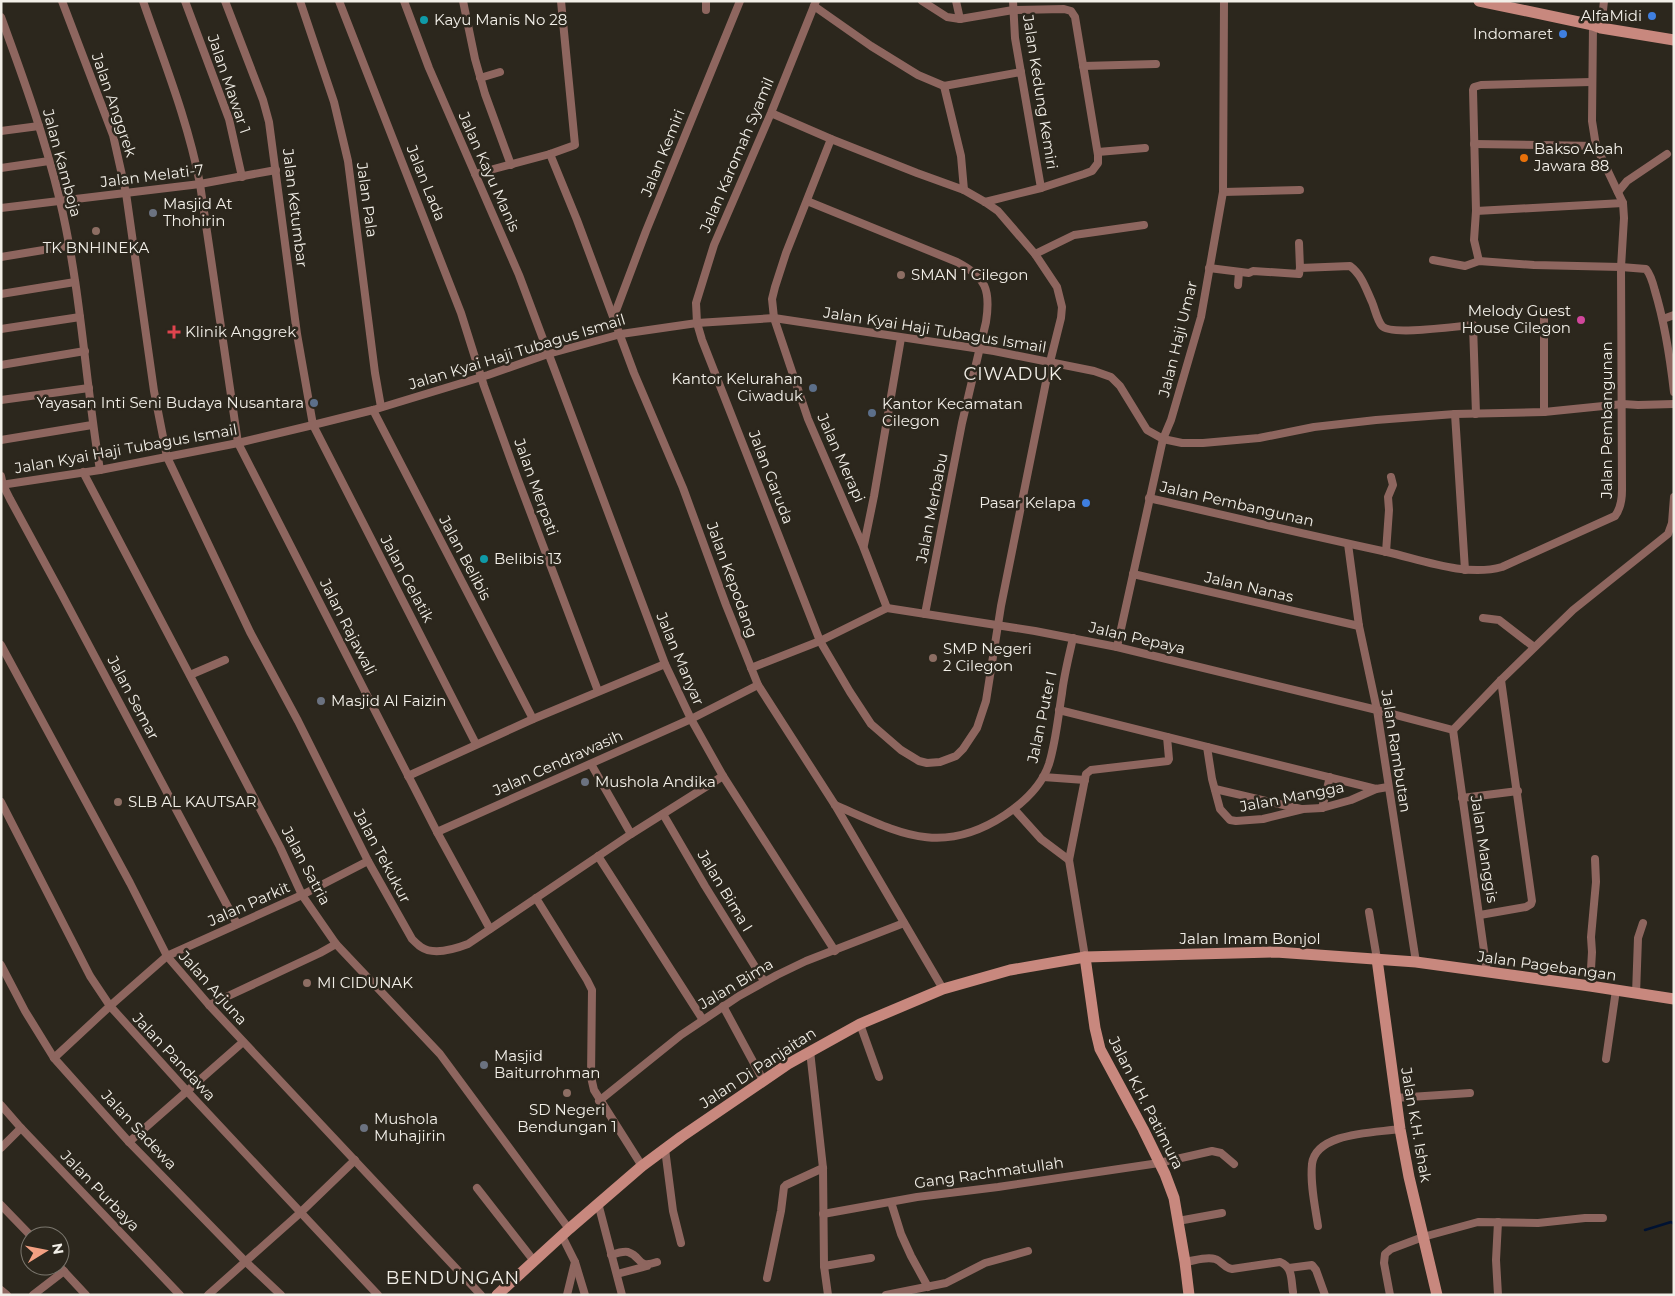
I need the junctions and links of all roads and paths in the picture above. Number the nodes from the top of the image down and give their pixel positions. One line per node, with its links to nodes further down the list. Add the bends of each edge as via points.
1 (62, 1): 54 (street, Jalan Anggrek, via 113,135)
2 (142, 1): 48 (street, Jalan Rajawali, via 187,127)
3 (185, 1): 47 (street, Jalan Mawar 1, via 229,119)
4 (225, 1): 45 (street, Jalan Ketumbar, via 266,109)
5 (300, 1): 96 (street, Jalan Pala, via 334,102 346,152)
6 (339, 1): 90 (street, Jalan Lada, via 419,201)
7 (404, 1): 46 (street, Jalan Kayu Manis, via 429,68)
8 (463, 1): 29 (street)
9 (561, 1): 40 (street, via 575,145)
10 (706, 1): 19 (street)
11 (740, 1): 75 (street, Jalan Kemiri)
12 (922, 1): 22 (street, via 946,17)
13 (956, 1): 22 (street)
14 (1013, 1): 20 (street, Jalan Kedung Kemiri)
15 (1224, 1): 52 (street, Jalan Haji Umar)
16 (1479, 1): 23 (street)
17 (1604, 1): 23 (street, Jalan Pembangunan)
18 (815, 4): 31 (street, via 871,46 918,75); 32 (street, Jalan Karomah Syamil)
19 (706, 10)
20 (1013, 10): 22 (street); 26 (street, via 1071,11 1075,17); 28 (street, Jalan Kedung Kemiri)
21 (1, 17): 33 (street, Jalan Kamboja)
22 (960, 19)
23 (1597, 26): 24 (street); 30 (street, Jalan Pembangunan)
24 (1674, 39)
25 (1156, 64): 26 (street)
26 (1083, 66): 39 (street)
27 (500, 72): 29 (street)
28 (1021, 72): 31 (street); 49 (street, Jalan Kedung Kemiri)
29 (480, 78): 43 (street)
30 (1591, 82): 36 (street, via 1477,86 1473,90); 37 (street, Jalan Pembangunan)
31 (944, 86): 50 (street, via 961,156)
32 (771, 113): 35 (street, Jalan Garuda); 81 (street, Jalan Karomah Syamil, via 714,245 697,297)
33 (39, 126): 34 (street); 42 (street, Jalan Kamboja)
34 (1, 131)
35 (830, 139): 50 (street, Jalan Garuda); 55 (street, Jalan Merapi)
36 (1474, 144): 37 (street); 60 (street)
37 (1596, 146): 53 (street, Jalan Pembangunan)
38 (1145, 148): 39 (street)
39 (1098, 152): 49 (street, via 1098,163 1092,171)
40 (550, 154): 43 (street); 75 (street, Jalan Kepodang)
41 (1667, 154): 53 (street, via 1627,181)
42 (49, 162): 44 (street); 56 (street, Jalan Kamboja)
43 (511, 165): 46 (street)
44 (1, 168)
45 (276, 170): 47 (street, Jalan Melati-7); 102 (street, Jalan Ketumbar, via 297,334)
46 (476, 174): 87 (street, Jalan Kayu Manis)
47 (242, 177): 48 (street, Jalan Melati-7)
48 (200, 184): 54 (street, Jalan Melati-7); 105 (street, Jalan Rajawali)
49 (1041, 188): 57 (street)
50 (964, 190): 57 (street, Jalan Garuda)
51 (1300, 190): 52 (street)
52 (1223, 192): 69 (street, Jalan Haji Umar)
53 (1618, 192): 58 (street, Jalan Pembangunan)
54 (126, 193): 56 (street, Jalan Melati-7); 106 (street, Jalan Anggrek, via 154,391)
55 (808, 201): 79 (street, Jalan Merapi, via 774,292); 85 (street, Jalan Merbabu, via 958,262 978,275 988,293 989,306)
56 (60, 202): 59 (street, Jalan Melati-7); 63 (street, Jalan Kamboja)
57 (985, 202): 64 (street, Jalan Garuda, via 998,211)
58 (1623, 203): 60 (street); 68 (street, Jalan Pembangunan)
59 (1, 208)
60 (1476, 211): 67 (street, via 1474,240)
61 (1144, 225): 64 (street, via 1074,234)
62 (1299, 243): 70 (street)
63 (68, 246): 65 (street); 72 (street, Jalan Kamboja)
64 (1035, 254): 88 (street, Jalan Garuda, via 1057,287 1062,307)
65 (1, 257)
66 (1433, 260): 67 (street, via 1465,266)
67 (1478, 261): 68 (street)
68 (1622, 267): 80 (street, via 1642,268 1648,272); 94 (street, Jalan Pembangunan)
69 (1209, 268): 71 (street); 103 (street, Jalan Haji Umar, via 1201,317)
70 (1300, 268): 71 (street, via 1300,274); 100 (street, via 1350,266 1363,281 1382,326 1390,331 1473,325)
71 (1239, 272): 73 (street)
72 (75, 282): 74 (street); 77 (street, Jalan Kamboja)
73 (1238, 285)
74 (1, 294)
75 (614, 316): 83 (street, Jalan Kepodang)
76 (1674, 316): 80 (street)
77 (80, 317): 82 (street); 86 (street, Jalan Kamboja)
78 (1544, 317): 98 (street)
79 (774, 318): 81 (street, Jalan Kyai Haji Tubagus Ismail); 84 (street, Jalan Kyai Haji Tubagus Ismail); 115 (street, Jalan Merapi, via 808,419)
80 (1663, 319): 92 (street)
81 (697, 323): 83 (street, Jalan Kyai Haji Tubagus Ismail); 125 (street, Jalan Garuda)
82 (1, 329)
83 (621, 334): 87 (street, Jalan Kyai Haji Tubagus Ismail); 132 (street, Jalan Kepodang, via 634,373 684,488)
84 (901, 338): 85 (street, Jalan Kyai Haji Tubagus Ismail); 115 (street)
85 (980, 350): 88 (street, Jalan Kyai Haji Tubagus Ismail); 120 (street, Jalan Merbabu, via 962,423)
86 (85, 351): 89 (street); 91 (street, Jalan Kamboja)
87 (548, 354): 90 (street, Jalan Kyai Haji Tubagus Ismail); 131 (street, Jalan Manyar)
88 (1050, 362): 103 (street, Jalan Kyai Haji Tubagus Ismail, via 1111,377 1147,430); 122 (street, Jalan Garuda)
89 (1, 365)
90 (481, 376): 96 (street, Jalan Kyai Haji Tubagus Ismail); 136 (street, Jalan Merpati)
91 (89, 388): 93 (street); 101 (street, Jalan Kamboja)
92 (1674, 392)
93 (1, 400)
94 (1623, 404): 95 (street); 98 (street); 117 (street, Jalan Pembangunan, via 1622,502 1615,516 1492,570)
95 (1674, 404)
96 (381, 407): 97 (street, Jalan Kyai Haji Tubagus Ismail)
97 (373, 410): 102 (street, Jalan Kyai Haji Tubagus Ismail); 139 (street, Jalan Belibis)
98 (1544, 412): 100 (street)
99 (1455, 414): 100 (street); 103 (street, via 1314,427 1231,442 1182,443); 117 (street)
100 (1476, 414)
101 (92, 425): 104 (street); 107 (street, Jalan Kamboja)
102 (313, 425): 105 (street, Jalan Kyai Haji Tubagus Ismail); 143 (street, Jalan Gelatik)
103 (1163, 439): 113 (street, Jalan Haji Umar)
104 (1, 440)
105 (238, 443): 106 (street, Jalan Kyai Haji Tubagus Ismail); 146 (street, Jalan Rajawali)
106 (167, 457): 107 (street, Jalan Kyai Haji Tubagus Ismail); 167 (street, Jalan Tekukur, via 250,632)
107 (100, 470): 108 (street, Jalan Kyai Haji Tubagus Ismail)
108 (83, 472): 111 (street, Jalan Kyai Haji Tubagus Ismail); 133 (street, Jalan Satria)
109 (1, 476): 111 (street, Jalan Semar)
110 (1391, 477): 116 (street, via 1393,485 1388,497)
111 (2, 485): 174 (street, Jalan Semar)
112 (1674, 497): 128 (street, via 1670,531 1664,539 1573,610)
113 (1149, 498): 114 (street, Jalan Pembangunan); 118 (street, Jalan Haji Umar)
114 (1348, 544): 116 (street, Jalan Pembangunan); 123 (street, Jalan Rambutan)
115 (863, 546): 119 (street, Jalan Merapi)
116 (1386, 552): 117 (street, Jalan Pembangunan)
117 (1465, 570)
118 (1133, 574): 123 (street, Jalan Nanas); 127 (street, Jalan Haji Umar)
119 (887, 608): 120 (street, Jalan Pepaya); 125 (street)
120 (925, 614): 122 (street, Jalan Pepaya)
121 (1483, 618): 128 (street, via 1499,620)
122 (999, 626): 124 (street, Jalan Pepaya); 125 (street, Jalan Garuda, via 986,701 976,728 956,756 934,762 919,761 871,724)
123 (1359, 626): 138 (street, Jalan Rambutan)
124 (1073, 638): 127 (street, Jalan Pepaya); 137 (street, Jalan Puter I)
125 (820, 640): 132 (street)
126 (1, 645): 129 (street, Jalan Arjuna)
127 (1117, 647): 138 (street, Jalan Pepaya)
128 (1534, 647): 134 (street)
129 (4, 659): 178 (street, Jalan Arjuna, via 130,883)
130 (224, 660): 133 (street)
131 (665, 664): 136 (street); 140 (street, Jalan Manyar)
132 (751, 668): 135 (street, Jalan Kepodang)
133 (190, 675): 168 (street, Jalan Satria, via 280,846)
134 (1501, 680): 141 (street); 154 (street)
135 (758, 685): 140 (street, Jalan Cendrawasih); 157 (street, Jalan Kepodang)
136 (598, 691): 139 (street)
137 (1060, 710): 142 (street); 148 (street, Jalan Puter I)
138 (1377, 710): 141 (street, Jalan Pepaya); 151 (street, Jalan Rambutan)
139 (533, 719): 143 (street)
140 (691, 719): 145 (street, Jalan Cendrawasih); 147 (street, Jalan Manyar)
141 (1453, 730): 155 (street, Jalan Manggis)
142 (1167, 737): 144 (street); 150 (street, via 1168,761 1089,771)
143 (476, 744): 146 (street)
144 (1207, 747): 149 (street); 152 (street, Jalan Mangga)
145 (591, 764): 162 (street, Jalan Cendrawasih); 163 (street)
146 (408, 776): 162 (street, Jalan Rajawali)
147 (723, 776): 161 (street, Jalan Tekukur); 177 (street, Jalan Manyar)
148 (1043, 777): 150 (street); 159 (street, Jalan Puter I)
149 (1330, 777): 153 (street); 158 (street)
150 (1085, 780): 165 (street)
151 (1388, 787): 153 (street); 181 (street, Jalan Rambutan)
152 (1215, 789): 160 (street); 160 (street, Jalan Mangga, via 1220,809 1230,820 1262,819)
153 (1376, 789): 158 (street, Jalan Mangga)
154 (1518, 791): 155 (street); 171 (street, via 1531,904)
155 (1462, 798): 171 (street, Jalan Manggis)
156 (1, 802): 191 (street, Jalan Pandawa, via 90,976)
157 (835, 805): 159 (street, Jalan Puter I, via 902,832 928,838 973,832); 172 (street, Jalan Kepodang)
158 (1322, 808): 160 (street, Jalan Mangga)
159 (1014, 809): 165 (street, via 1042,839)
160 (1303, 810)
161 (664, 814): 163 (street, Jalan Tekukur); 184 (street, Jalan Bima I)
162 (437, 832): 175 (street, Jalan Rajawali)
163 (631, 834): 164 (street, Jalan Tekukur)
164 (598, 856): 169 (street, Jalan Tekukur); 193 (street)
165 (1069, 860): 179 (street)
166 (1595, 860): 185 (street)
167 (368, 861): 168 (street, Jalan Parkit); 175 (street, Jalan Tekukur, via 412,939 421,948 430,951 458,948)
168 (302, 895): 174 (street, Jalan Parkit); 176 (street, Jalan Satria)
169 (536, 898): 175 (street, Jalan Tekukur); 204 (street, via 592,990 591,1077)
170 (1369, 912): 180 (street)
171 (1480, 915): 183 (street, Jalan Manggis)
172 (904, 923): 177 (street, Jalan Bima); 186 (street, Jalan Kepodang)
173 (1643, 923): 188 (street, via 1638,938)
174 (237, 924): 178 (street, Jalan Parkit)
175 (490, 929)
176 (336, 944): 190 (street); 228 (street, Jalan Satria, via 440,1054)
177 (835, 951): 184 (street, Jalan Bima)
178 (167, 956): 190 (street, Jalan Arjuna); 191 (street, Jalan Parkit)
179 (1085, 957): 180 (street, Jalan Imam Bonjol, via 1276,952); 186 (street, Jalan Di Panjaitan, via 1028,965); 212 (street, Jalan K.H. Patimura, via 1100,1049)
180 (1377, 959): 181 (street, Jalan Imam Bonjol); 203 (street, Jalan K.H. Ishak)
181 (1416, 962): 183 (street, Jalan Pagebangan)
182 (1, 965): 197 (street, Jalan Sadewa)
183 (1487, 972): 185 (street, Jalan Pagebangan)
184 (764, 981): 192 (street, Jalan Bima)
185 (1590, 986): 187 (street, Jalan Pagebangan)
186 (943, 989): 194 (street, Jalan Di Panjaitan)
187 (1616, 990): 188 (street, Jalan Pagebangan); 198 (street)
188 (1636, 994): 189 (street, Jalan Pagebangan)
189 (1674, 999)
190 (209, 1005): 195 (street, Jalan Arjuna)
191 (110, 1006): 197 (street, Jalan Parkit); 201 (street, Jalan Pandawa)
192 (724, 1006): 193 (street, Jalan Bima); 200 (street)
193 (702, 1020): 204 (street, Jalan Bima)
194 (860, 1024): 196 (street, Jalan Di Panjaitan); 199 (street)
195 (243, 1042): 201 (street); 211 (street, Jalan Arjuna)
196 (810, 1051): 200 (street, Jalan Di Panjaitan); 215 (street)
197 (54, 1058): 208 (street, Jalan Sadewa)
198 (1606, 1059)
199 (879, 1077)
200 (763, 1080): 210 (street, Jalan Di Panjaitan)
201 (186, 1090): 208 (street); 220 (street, Jalan Pandawa)
202 (1470, 1093): 203 (street)
203 (1395, 1098): 207 (street, Jalan K.H. Ishak)
204 (599, 1101): 214 (street)
205 (1, 1105): 206 (street, Jalan Purbaya)
206 (21, 1128): 209 (street); 252 (street, Jalan Purbaya)
207 (1400, 1129): 227 (street, via 1337,1138 1322,1146 1312,1162); 229 (street, Jalan K.H. Ishak)
208 (129, 1142): 234 (street, Jalan Sadewa)
209 (1, 1148)
210 (665, 1149): 214 (street, Jalan Di Panjaitan); 230 (street, via 673,1211)
211 (355, 1160): 220 (street); 256 (street, Jalan Arjuna)
212 (1160, 1163): 213 (street, Gang Rachmatullah, via 1204,1152 1218,1152); 217 (street, Gang Rachmatullah); 224 (street, Jalan K.H. Patimura, via 1174,1198)
213 (1234, 1164)
214 (642, 1166): 218 (street, Jalan Di Panjaitan)
215 (823, 1168): 222 (street); 245 (street, via 784,1187)
216 (477, 1188): 235 (street)
217 (891, 1202): 222 (street, Gang Rachmatullah); 247 (street, via 901,1234)
218 (598, 1204): 228 (street, Jalan Di Panjaitan); 232 (street)
219 (1, 1206): 226 (street)
220 (300, 1213): 234 (street); 255 (street, Jalan Pandawa)
221 (1222, 1213): 224 (street)
222 (823, 1214): 240 (street)
223 (1604, 1218): 225 (street, via 1538,1223)
224 (1178, 1221): 238 (street, Jalan K.H. Patimura)
225 (1498, 1222): 229 (street, via 1465,1225); 267 (street)
226 (21, 1226)
227 (1318, 1226)
228 (565, 1233): 235 (street, Jalan Di Panjaitan); 236 (street, Jalan Satria)
229 (1423, 1237): 265 (street, via 1390,1249 1385,1254); 266 (street, Jalan K.H. Ishak)
230 (681, 1243)
231 (1028, 1250): 247 (street, via 972,1269)
232 (612, 1255): 239 (street, via 629,1252); 242 (street)
233 (870, 1258): 240 (street)
234 (246, 1261): 253 (street); 254 (street, Jalan Sadewa)
235 (534, 1261): 257 (street, Jalan Di Panjaitan)
236 (575, 1262): 258 (street); 259 (street, Jalan Satria)
237 (658, 1262): 239 (street)
238 (1186, 1262): 241 (street, via 1209,1258 1232,1269 1280,1262); 263 (street, Jalan K.H. Patimura)
239 (647, 1266): 242 (street)
240 (824, 1266): 261 (street)
241 (1289, 1268): 248 (street); 264 (street, via 1312,1265)
242 (617, 1274): 260 (street)
243 (53, 1276): 250 (street)
244 (69, 1276): 251 (street)
245 (768, 1278)
246 (1, 1290): 249 (street)
247 (927, 1290): 262 (street)
248 (1293, 1292)
249 (7, 1295)
250 (33, 1295)
251 (86, 1295)
252 (180, 1295)
253 (208, 1295)
254 (281, 1295)
255 (378, 1295)
256 (481, 1295)
257 (497, 1295)
258 (567, 1295)
259 (585, 1295)
260 (622, 1295)
261 (828, 1295)
262 (886, 1295)
263 (1189, 1295)
264 (1325, 1295)
265 (1390, 1295)
266 (1438, 1295)
267 (1498, 1295)

